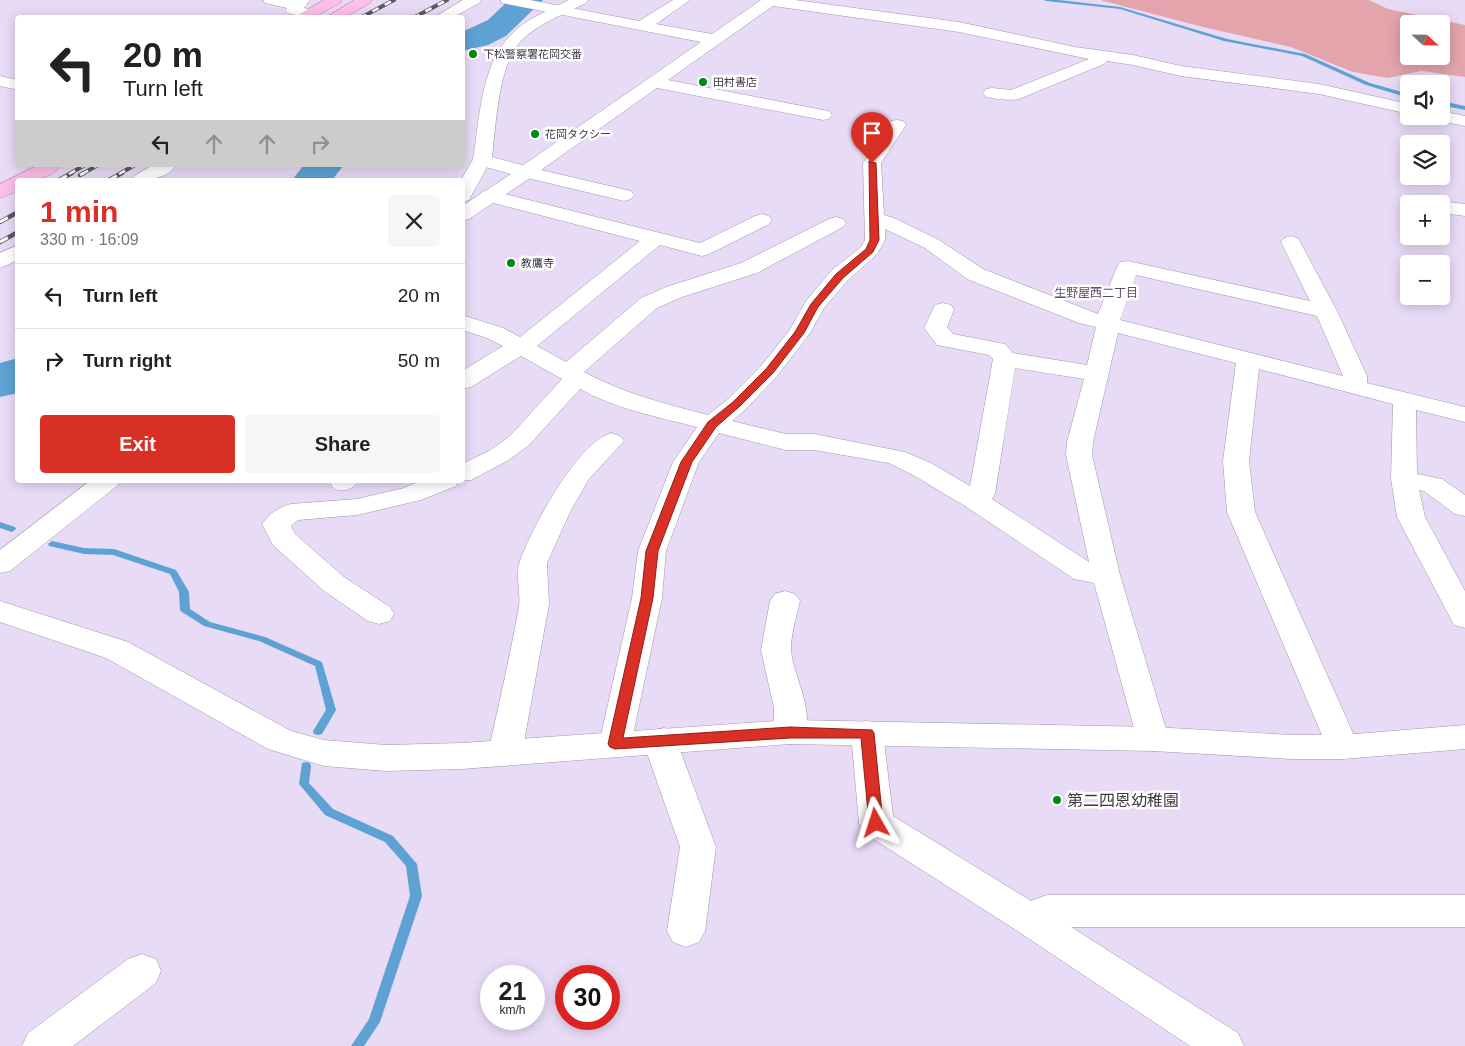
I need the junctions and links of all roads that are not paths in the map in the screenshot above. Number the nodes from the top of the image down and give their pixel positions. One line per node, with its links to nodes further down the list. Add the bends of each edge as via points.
1 (270, 0): 9 (street)
2 (334, 0): 9 (highway)
3 (365, 0): 11 (highway)
4 (474, 0): 12 (street)
5 (509, 0): 10 (street)
6 (581, 0): 10 (street)
7 (683, 0): 13 (street)
8 (771, 1): 14 (street); 15 (street, via 959,27)
9 (302, 9)
10 (562, 10): 13 (street); 25 (street, via 514,40 504,57 492,96)
11 (338, 15)
12 (446, 15)
13 (643, 25): 14 (street)
14 (716, 40): 17 (street)
15 (1102, 57): 19 (street, via 1013,95); 20 (street, via 1219,77 1319,89)
16 (0, 81): 18 (street)
17 (654, 82): 21 (street); 30 (street)
18 (15, 84)
19 (992, 93)
20 (1400, 107)
21 (823, 115)
22 (1450, 118): 23 (street)
23 (1465, 121)
24 (897, 125): 41 (street, via 872,163)
25 (482, 160): 30 (street); 34 (street)
26 (15, 165): 29 (highway)
27 (48, 167): 31 (highway)
28 (163, 167): 32 (street)
29 (0, 172)
30 (526, 172): 36 (street); 37 (street)
31 (27, 178)
32 (143, 178)
33 (15, 184): 35 (highway)
34 (465, 191)
35 (0, 192)
36 (489, 196): 40 (street); 44 (street)
37 (624, 196)
38 (1450, 208): 39 (street)
39 (1465, 210)
40 (465, 213)
41 (873, 218): 51 (street, via 932,244 976,274); 61 (street, via 875,240 870,250 839,276 769,371)
42 (762, 220): 44 (street, via 702,250)
43 (836, 224): 56 (street, via 749,268 649,303)
44 (656, 238): 52 (street)
45 (1291, 242): 49 (street)
46 (15, 254): 47 (street)
47 (0, 262)
48 (943, 310): 53 (street, via 935,328 945,340 997,349)
49 (1326, 311): 51 (street, via 1128,267 1109,315); 58 (street, via 1355,376)
50 (465, 323): 52 (street)
51 (1109, 325): 54 (street); 55 (street)
52 (522, 347): 56 (street); 57 (street)
53 (1005, 359): 55 (street); 67 (street, via 982,494)
54 (1248, 360): 58 (street); 81 (street, via 1236,461 1241,512)
55 (1096, 374): 70 (street, via 1079,455)
56 (574, 376): 61 (street, via 640,406); 63 (street, via 570,385 519,441)
57 (465, 380)
58 (1355, 386): 59 (street)
59 (1406, 400): 60 (street); 64 (street)
60 (1465, 415)
61 (712, 424): 67 (street, via 786,442 814,442 896,457); 80 (street, via 686,462 652,551 647,598)
62 (611, 441): 82 (street, via 580,475 557,510 533,563 534,604)
63 (465, 472)
64 (1404, 479): 68 (street, via 1433,485); 74 (street, via 1411,517)
65 (104, 483): 69 (street)
66 (440, 483): 73 (street, via 412,494 357,507 291,512 276,524 283,539 327,577)
67 (975, 500): 70 (street, via 1084,572)
68 (1465, 508)
69 (0, 564)
70 (1106, 574): 78 (street)
71 (785, 601): 75 (street, via 776,650 790,708)
72 (0, 611): 82 (street, via 117,650 280,740 324,753 386,758)
73 (379, 614)
74 (1465, 618)
75 (790, 732): 76 (street); 79 (street)
76 (867, 733): 78 (street); 84 (street, via 876,823)
77 (1465, 737): 81 (street)
78 (1153, 739): 81 (street)
79 (664, 740): 80 (street); 85 (street, via 664,753 698,847)
80 (615, 744): 82 (street)
81 (1343, 746)
82 (505, 753)
83 (1465, 911): 84 (street, via 1047,911)
84 (1028, 919): 88 (street)
85 (686, 931)
86 (142, 971): 87 (street)
87 (42, 1046)
88 (1224, 1046)

